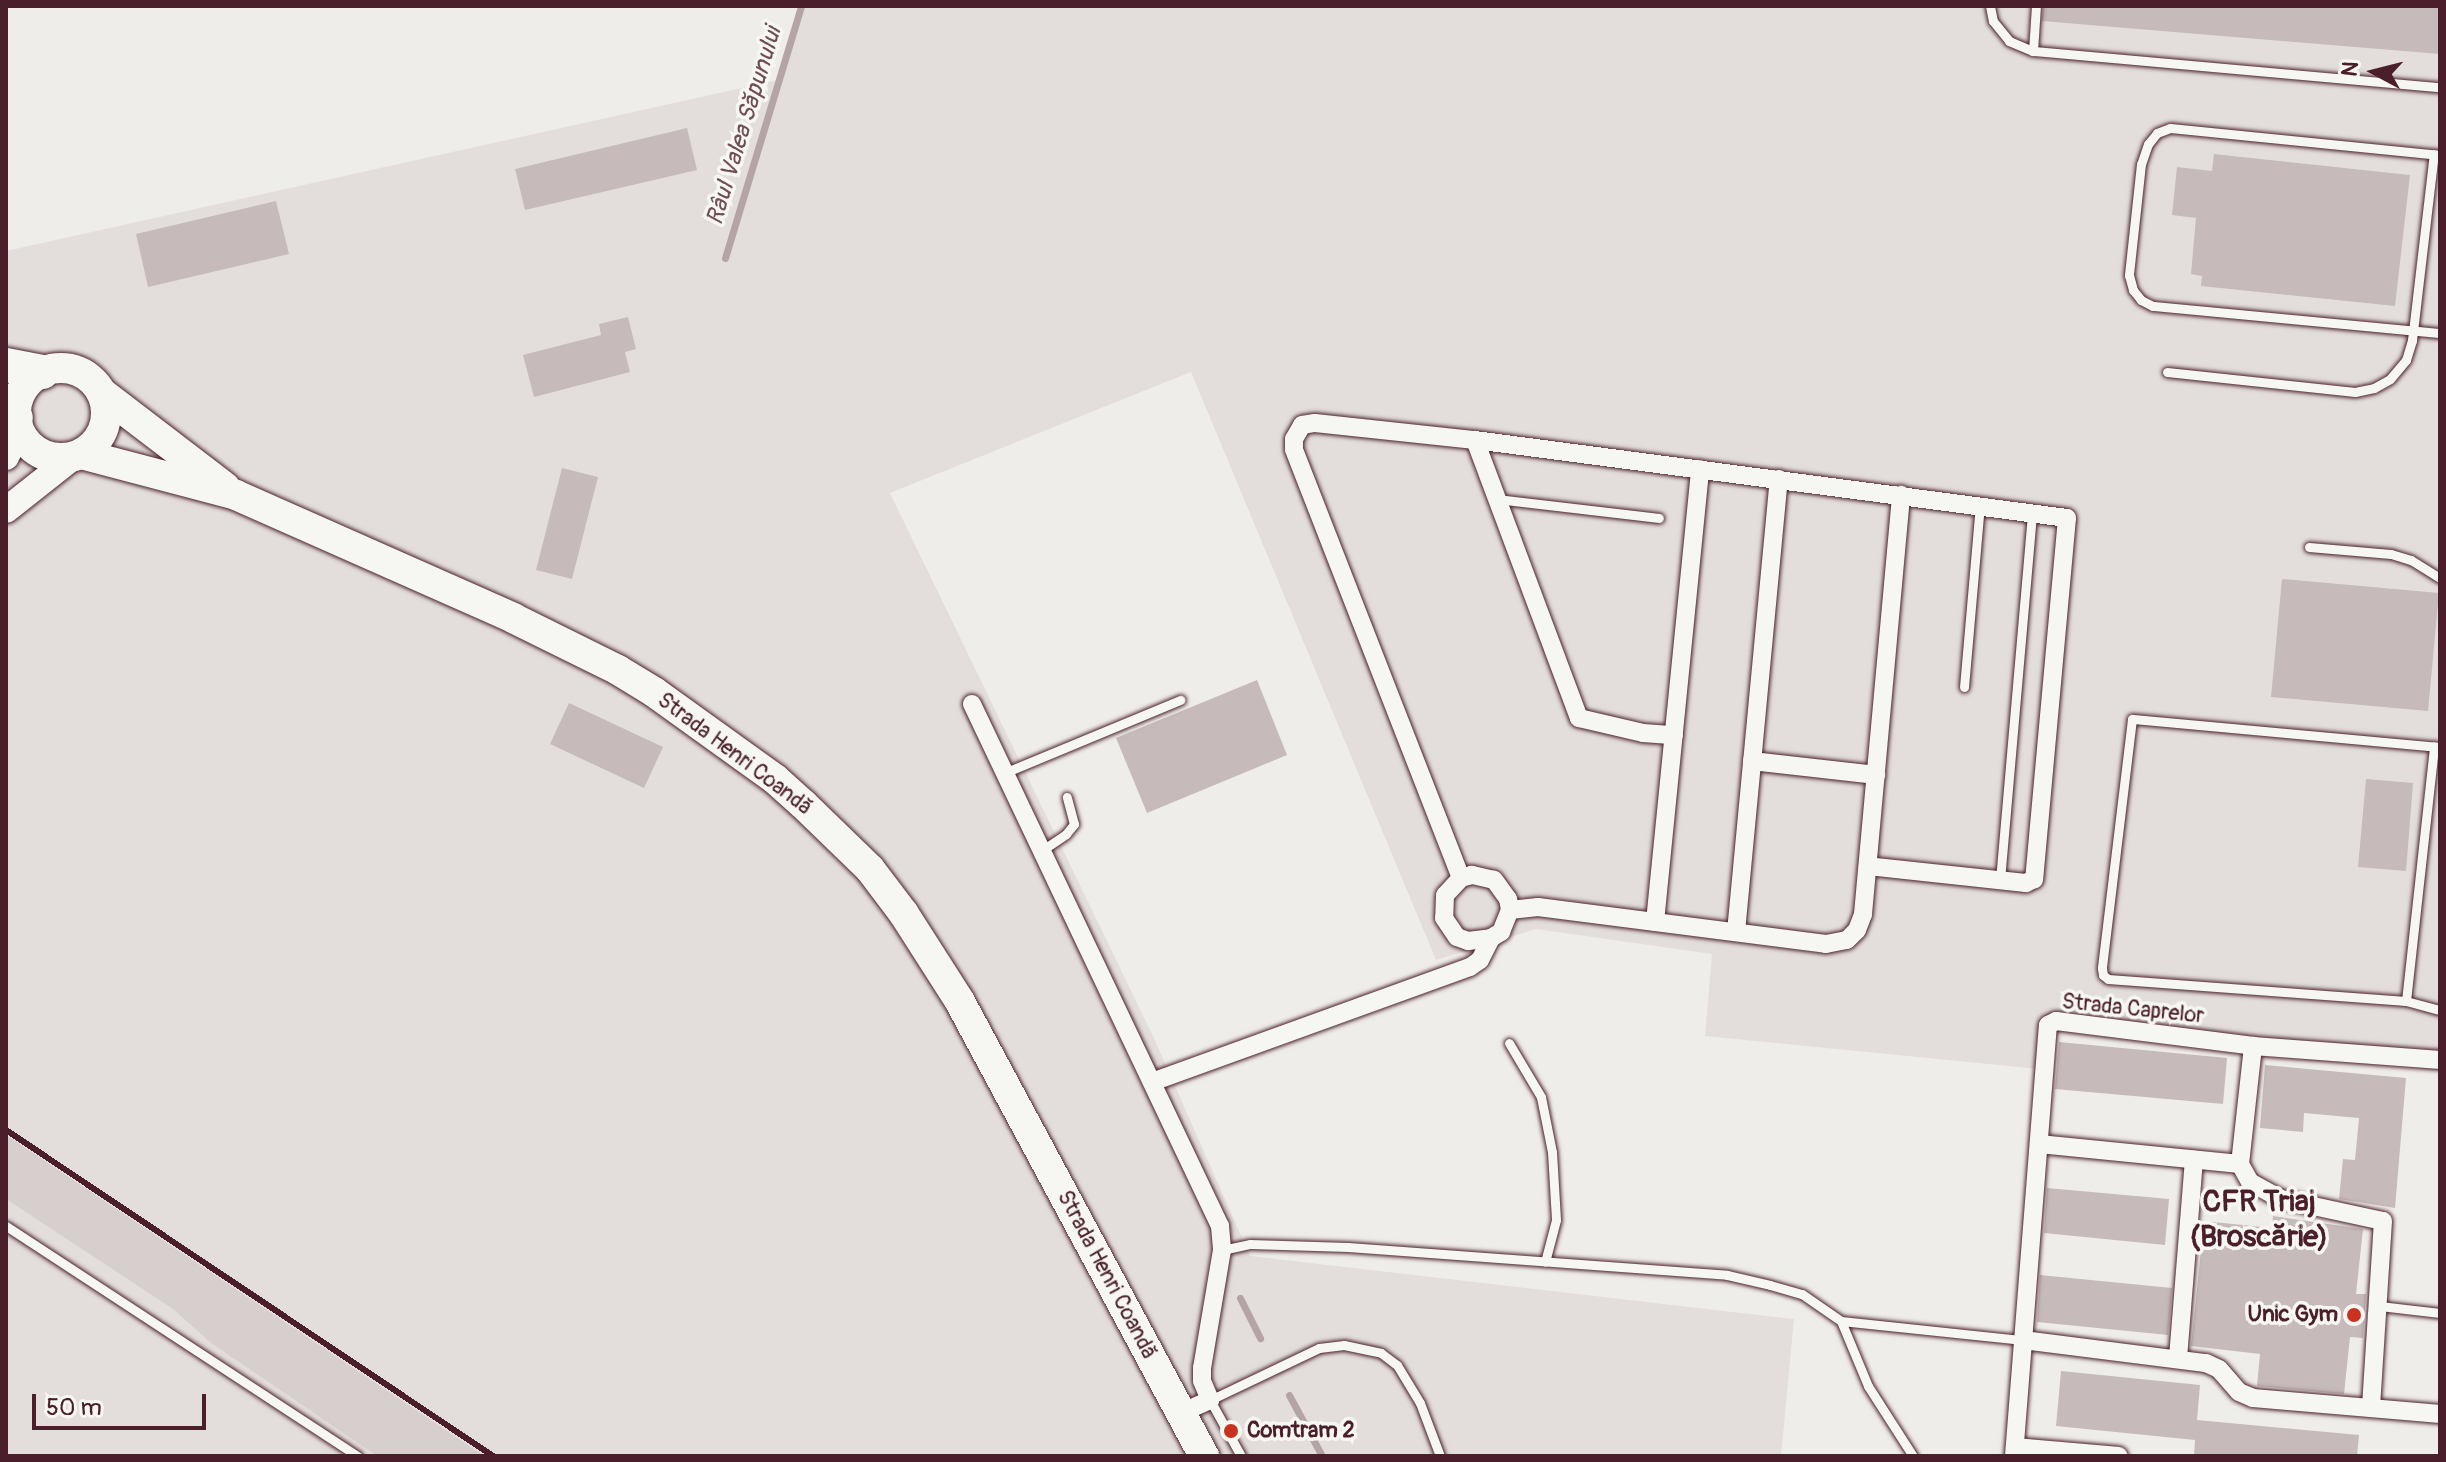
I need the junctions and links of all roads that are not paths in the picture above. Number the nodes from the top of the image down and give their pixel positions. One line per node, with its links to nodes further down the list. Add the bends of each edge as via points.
1 (1990, 6): 3 (lane, via 1993,21 2009,41)
2 (2036, 6): 3 (lane)
3 (2033, 51): 4 (lane)
4 (2440, 87)
5 (2437, 154): 6 (lane); 6 (lane, via 2170,128 2157,133 2144,154 2129,275 2141,300 2153,306)
6 (2414, 330): 7 (lane); 10 (lane, via 2406,360 2390,379 2355,392)
7 (2440, 333)
8 (6, 365): 9 (highway)
9 (42, 372): 11 (main road, via 70,368 94,381); 12 (main road, via 22,391)
10 (2167, 372)
11 (102, 393): 14 (main road, via 106,421 93,446); 18 (main road, Strada Henri Coandă)
12 (13, 421): 14 (main road, via 40,454); 15 (street)
13 (1475, 440): 16 (street); 20 (street); 38 (street, via 1315,423 1302,425 1294,439)
14 (77, 456): 18 (main road, Strada Henri Coandă); 22 (street)
15 (6, 457)
16 (1700, 469): 17 (street); 30 (street)
17 (1779, 479): 19 (street); 32 (street)
18 (236, 495): 63 (main road, Strada Henri Coandă, via 618,670 765,772 833,831 904,914 959,1000)
19 (1901, 495): 21 (street); 34 (street)
20 (1497, 499): 24 (lane); 30 (street, via 1579,718)
21 (1980, 505): 23 (street); 27 (lane)
22 (6, 510)
23 (2032, 511): 39 (lane); 39 (street, via 2063,516 2068,522 2037,870 2026,883)
24 (1659, 518)
25 (2309, 547): 26 (lane, via 2391,554)
26 (2440, 578)
27 (1964, 687)
28 (1180, 700): 33 (lane)
29 (972, 704): 33 (street)
30 (1674, 735): 41 (street)
31 (2437, 747): 44 (lane); 44 (lane, via 2132,719 2103,975)
32 (1752, 761): 34 (street); 42 (street)
33 (1004, 773): 36 (street)
34 (1876, 775): 37 (street)
35 (1067, 797): 36 (lane, via 1074,824)
36 (1041, 851): 49 (street)
37 (1868, 866): 39 (street); 42 (street, via 1863,914 1847,940 1826,944)
38 (1461, 878): 40 (street, via 1484,875 1494,880); 43 (street, via 1445,895 1444,918 1457,937)
39 (2000, 880)
40 (1510, 910): 41 (street, via 1538,907); 43 (street, via 1507,922)
41 (1655, 922): 42 (street)
42 (1736, 932)
43 (1491, 938): 49 (street, via 1470,967)
44 (2406, 1001): 45 (lane)
45 (2440, 1010)
46 (1509, 1043): 55 (lane, via 1541,1097 1552,1152 1556,1220)
47 (2253, 1046): 48 (street, Strada Caprelor); 50 (street, Strada Caprelor, via 2056,1021 2045,1034); 52 (street)
48 (2440, 1060)
49 (1152, 1082): 54 (street, via 1220,1226)
50 (2039, 1144): 51 (street); 59 (street)
51 (2194, 1160): 52 (street); 60 (street)
52 (2240, 1164): 56 (street, via 2260,1189 2383,1221)
53 (6, 1226): 66 (lane)
54 (1222, 1250): 55 (lane, via 1273,1244); 61 (street, via 1202,1368)
55 (1545, 1262): 58 (lane, via 1727,1275 1802,1294)
56 (2380, 1306): 57 (lane); 62 (street)
57 (2440, 1313)
58 (1841, 1321): 59 (lane); 70 (lane, via 1868,1386)
59 (2023, 1340): 60 (street); 65 (street)
60 (2178, 1358): 62 (street, via 2219,1369 2239,1392 2253,1398)
61 (1210, 1400): 63 (street); 68 (lane); 69 (lane, via 1319,1348 1365,1347 1397,1365 1420,1403)
62 (2371, 1408): 64 (street)
63 (1181, 1413): 67 (main road, Strada Henri Coandă)
64 (2440, 1414)
65 (2015, 1452): 71 (street)
66 (357, 1456)
67 (1204, 1456)
68 (1241, 1456)
69 (1440, 1456)
70 (1913, 1456)
71 (2119, 1456)

